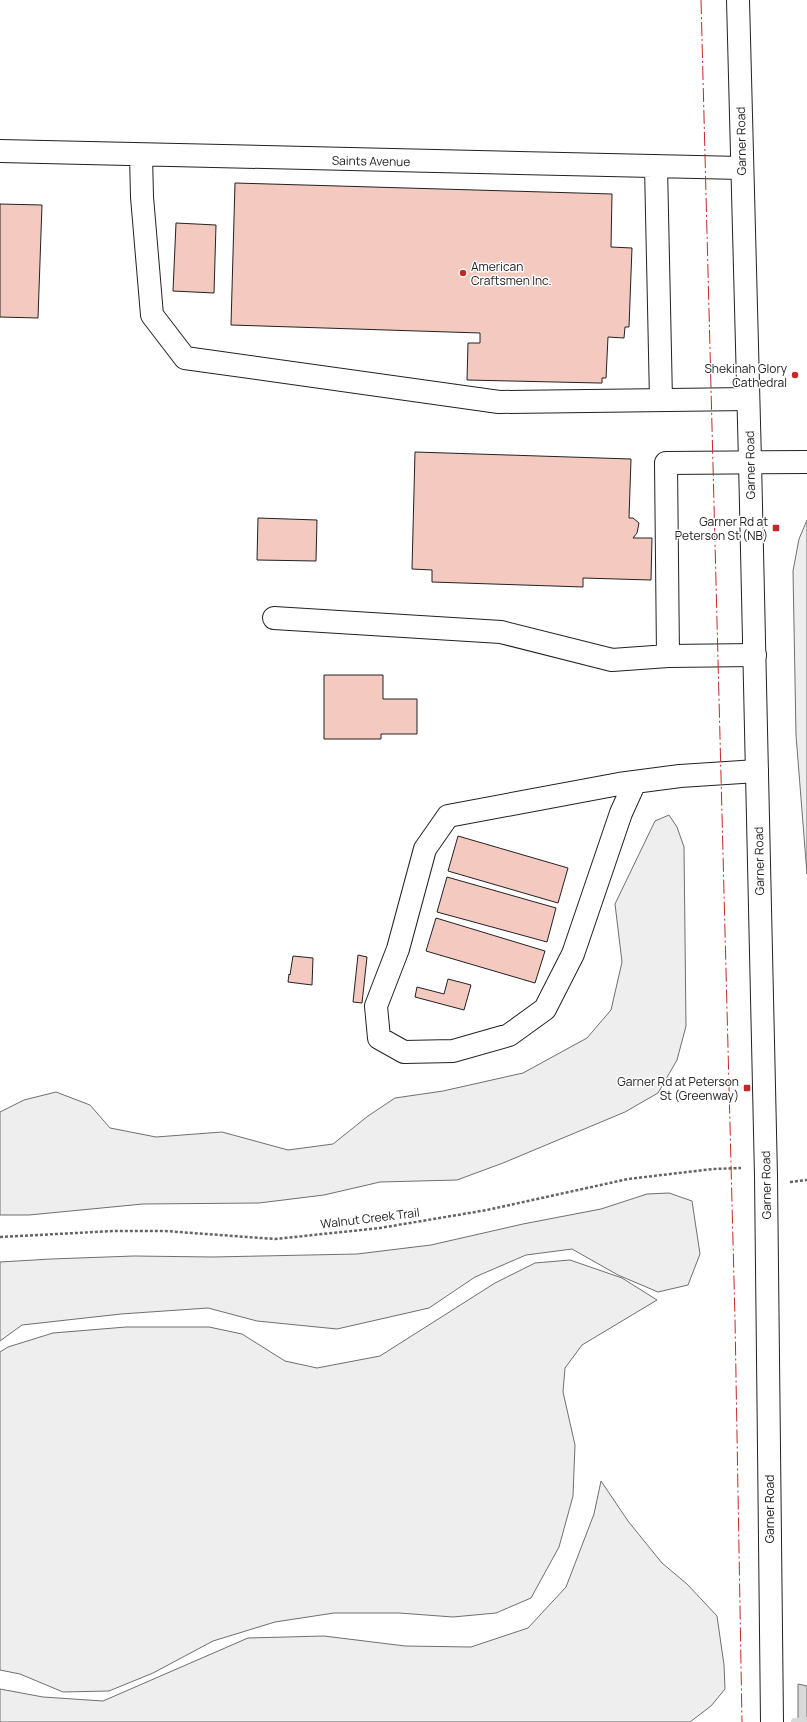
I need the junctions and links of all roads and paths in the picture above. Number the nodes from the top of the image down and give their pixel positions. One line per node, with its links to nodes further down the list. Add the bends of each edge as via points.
1 (738, 0): 5 (main road, Garner Road)
2 (0, 151): 3 (main road, Saints Avenue)
3 (141, 155): 4 (main road, Saints Avenue); 7 (main road, via 152,315 185,358 499,402)
4 (656, 166): 5 (main road, Saints Avenue); 7 (main road)
5 (741, 168): 6 (main road, Garner Road)
6 (748, 399): 7 (main road); 8 (main road, Garner Road)
7 (661, 400)
8 (750, 461): 9 (main road); 11 (main road, Garner Road); 12 (main road, via 666,463)
9 (807, 462)
10 (274, 618): 12 (main road, via 501,632 612,660)
11 (755, 655): 12 (main road); 13 (main road, Garner Road)
12 (668, 656)
13 (757, 772): 14 (main road, via 680,776); 19 (main road, Garner Road, via 766,1168)
14 (635, 782): 14 (main road, via 448,816 425,849 398,949 376,1006 379,1038 404,1052 453,1051 509,1035 544,1009 573,954 621,813)
15 (738, 1168): 18 (path, Walnut Creek Trail, via 713,1168 628,1179 487,1210 380,1228 275,1239 165,1231)
16 (807, 1180): 17 (path)
17 (793, 1183)
18 (0, 1237)
19 (772, 1722)

